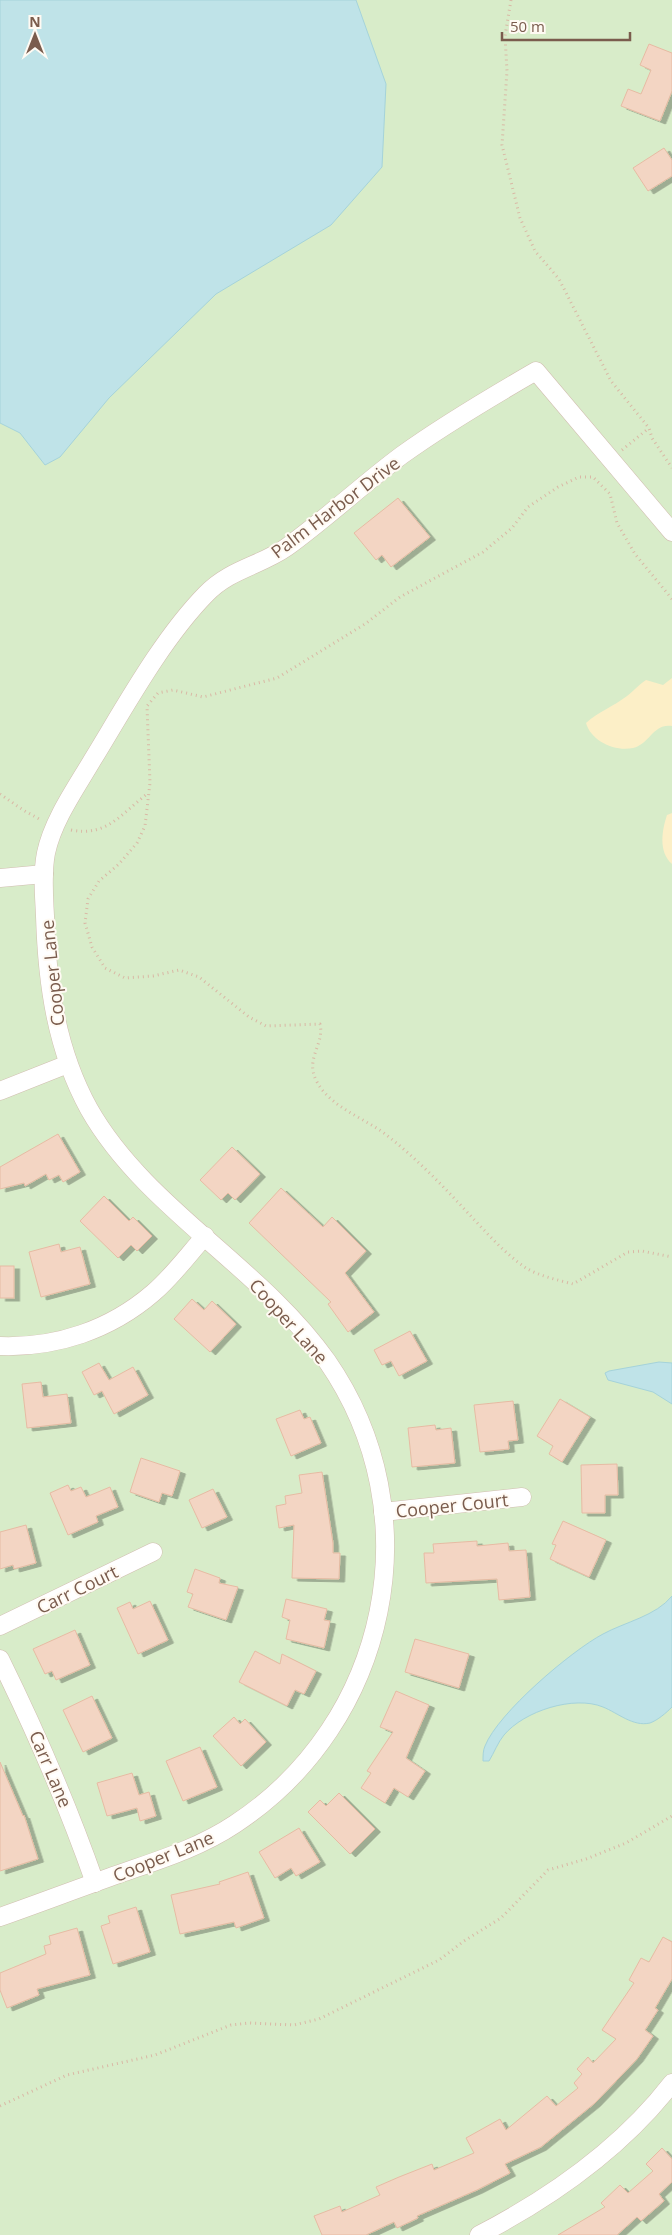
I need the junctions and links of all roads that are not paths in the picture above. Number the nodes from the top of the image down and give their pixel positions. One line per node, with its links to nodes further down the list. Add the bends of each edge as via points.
1 (672, 532): 2 (street, Palm Harbor Drive, via 536,371 410,450 286,547 265,560 230,574 205,594 168,639 78,785 49,842)
2 (44, 874): 3 (street); 4 (street, Cooper Lane, via 50,988)
3 (0, 878)
4 (68, 1064): 5 (street); 6 (street, Cooper Lane, via 88,1107 112,1144 150,1186)
5 (0, 1091)
6 (205, 1236): 7 (street, via 154,1292 104,1325 61,1340); 9 (street, Cooper Lane, via 288,1315 336,1376 366,1439)
7 (0, 1346)
8 (522, 1497): 9 (street, Cooper Court)
9 (383, 1512): 13 (street, Cooper Lane, via 385,1564 373,1638 348,1701 317,1748 284,1785 233,1825 191,1848)
10 (153, 1552): 11 (street, Carr Court)
11 (0, 1626)
12 (0, 1659): 13 (street, Carr Lane, via 47,1757)
13 (95, 1883): 14 (street, Cooper Lane)
14 (0, 1917)
15 (672, 2083): 16 (street, via 632,2127 574,2177 529,2208)
16 (479, 2235)

